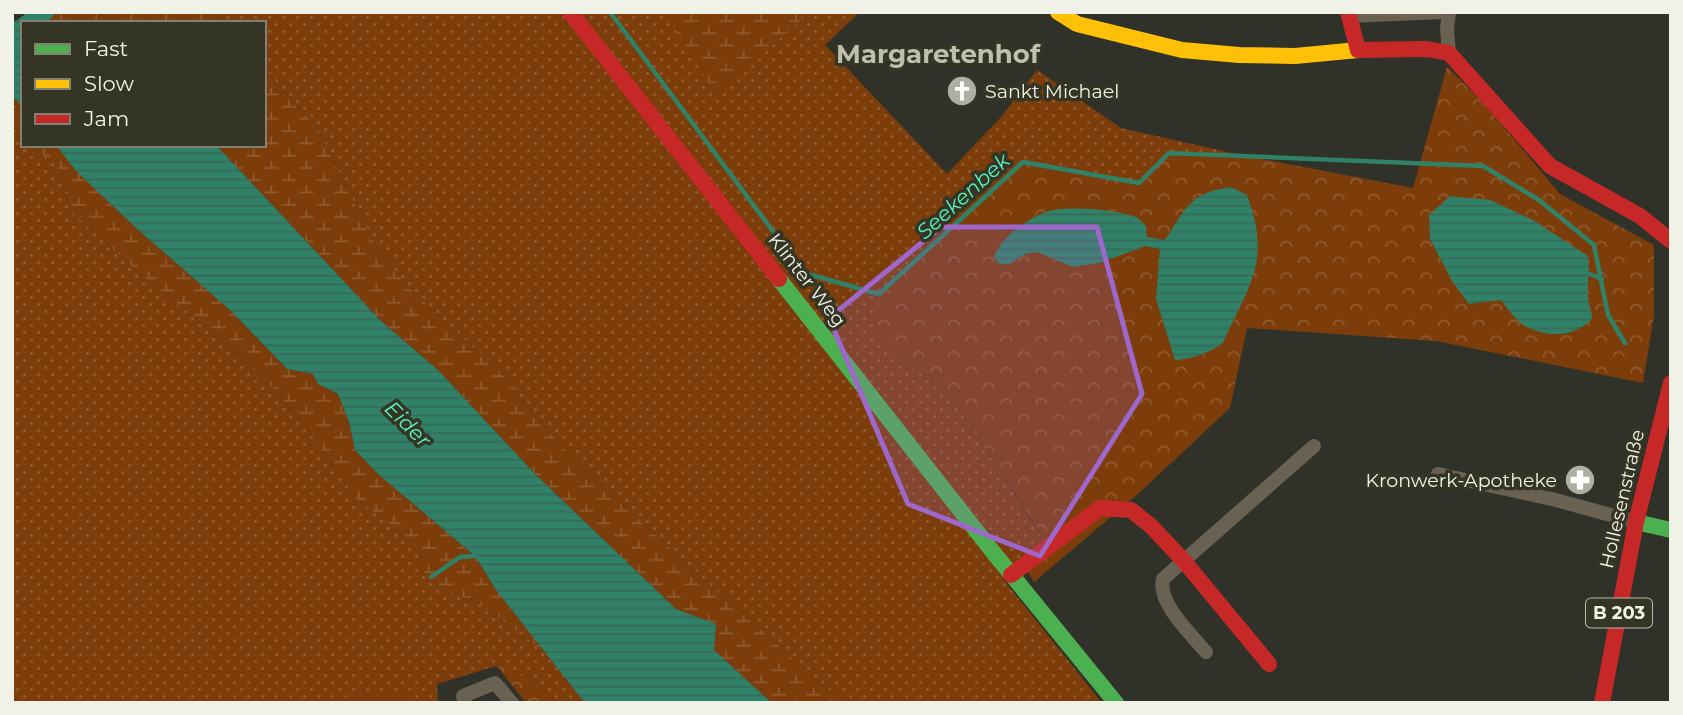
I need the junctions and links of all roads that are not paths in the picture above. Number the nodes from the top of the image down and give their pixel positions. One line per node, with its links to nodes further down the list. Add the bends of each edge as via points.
1 (570, 12): 14 (street, Klinter Weg)
2 (1058, 12): 5 (street, via 1077,24 1182,50 1295,55)
3 (1447, 12): 4 (street); 6 (street)
4 (1348, 14): 5 (street)
5 (1358, 50): 6 (street)
6 (1449, 53): 7 (street, via 1550,166 1640,216)
7 (1671, 241)
8 (1671, 385): 11 (street, Hollesenstraße / B 203)
9 (1314, 446): 13 (street)
10 (1438, 474): 11 (street)
11 (1636, 522): 12 (street); 20 (street, Hollesenstraße / B 203)
12 (1671, 530)
13 (1183, 560): 14 (street, via 1131,510 1100,508); 15 (street, via 1163,579 1162,596); 16 (street)
14 (1011, 575): 19 (street, Klinter Weg)
15 (1206, 652)
16 (1269, 664)
17 (464, 703): 18 (street, via 463,696 495,683)
18 (512, 703)
19 (1116, 703)
20 (1602, 703)

